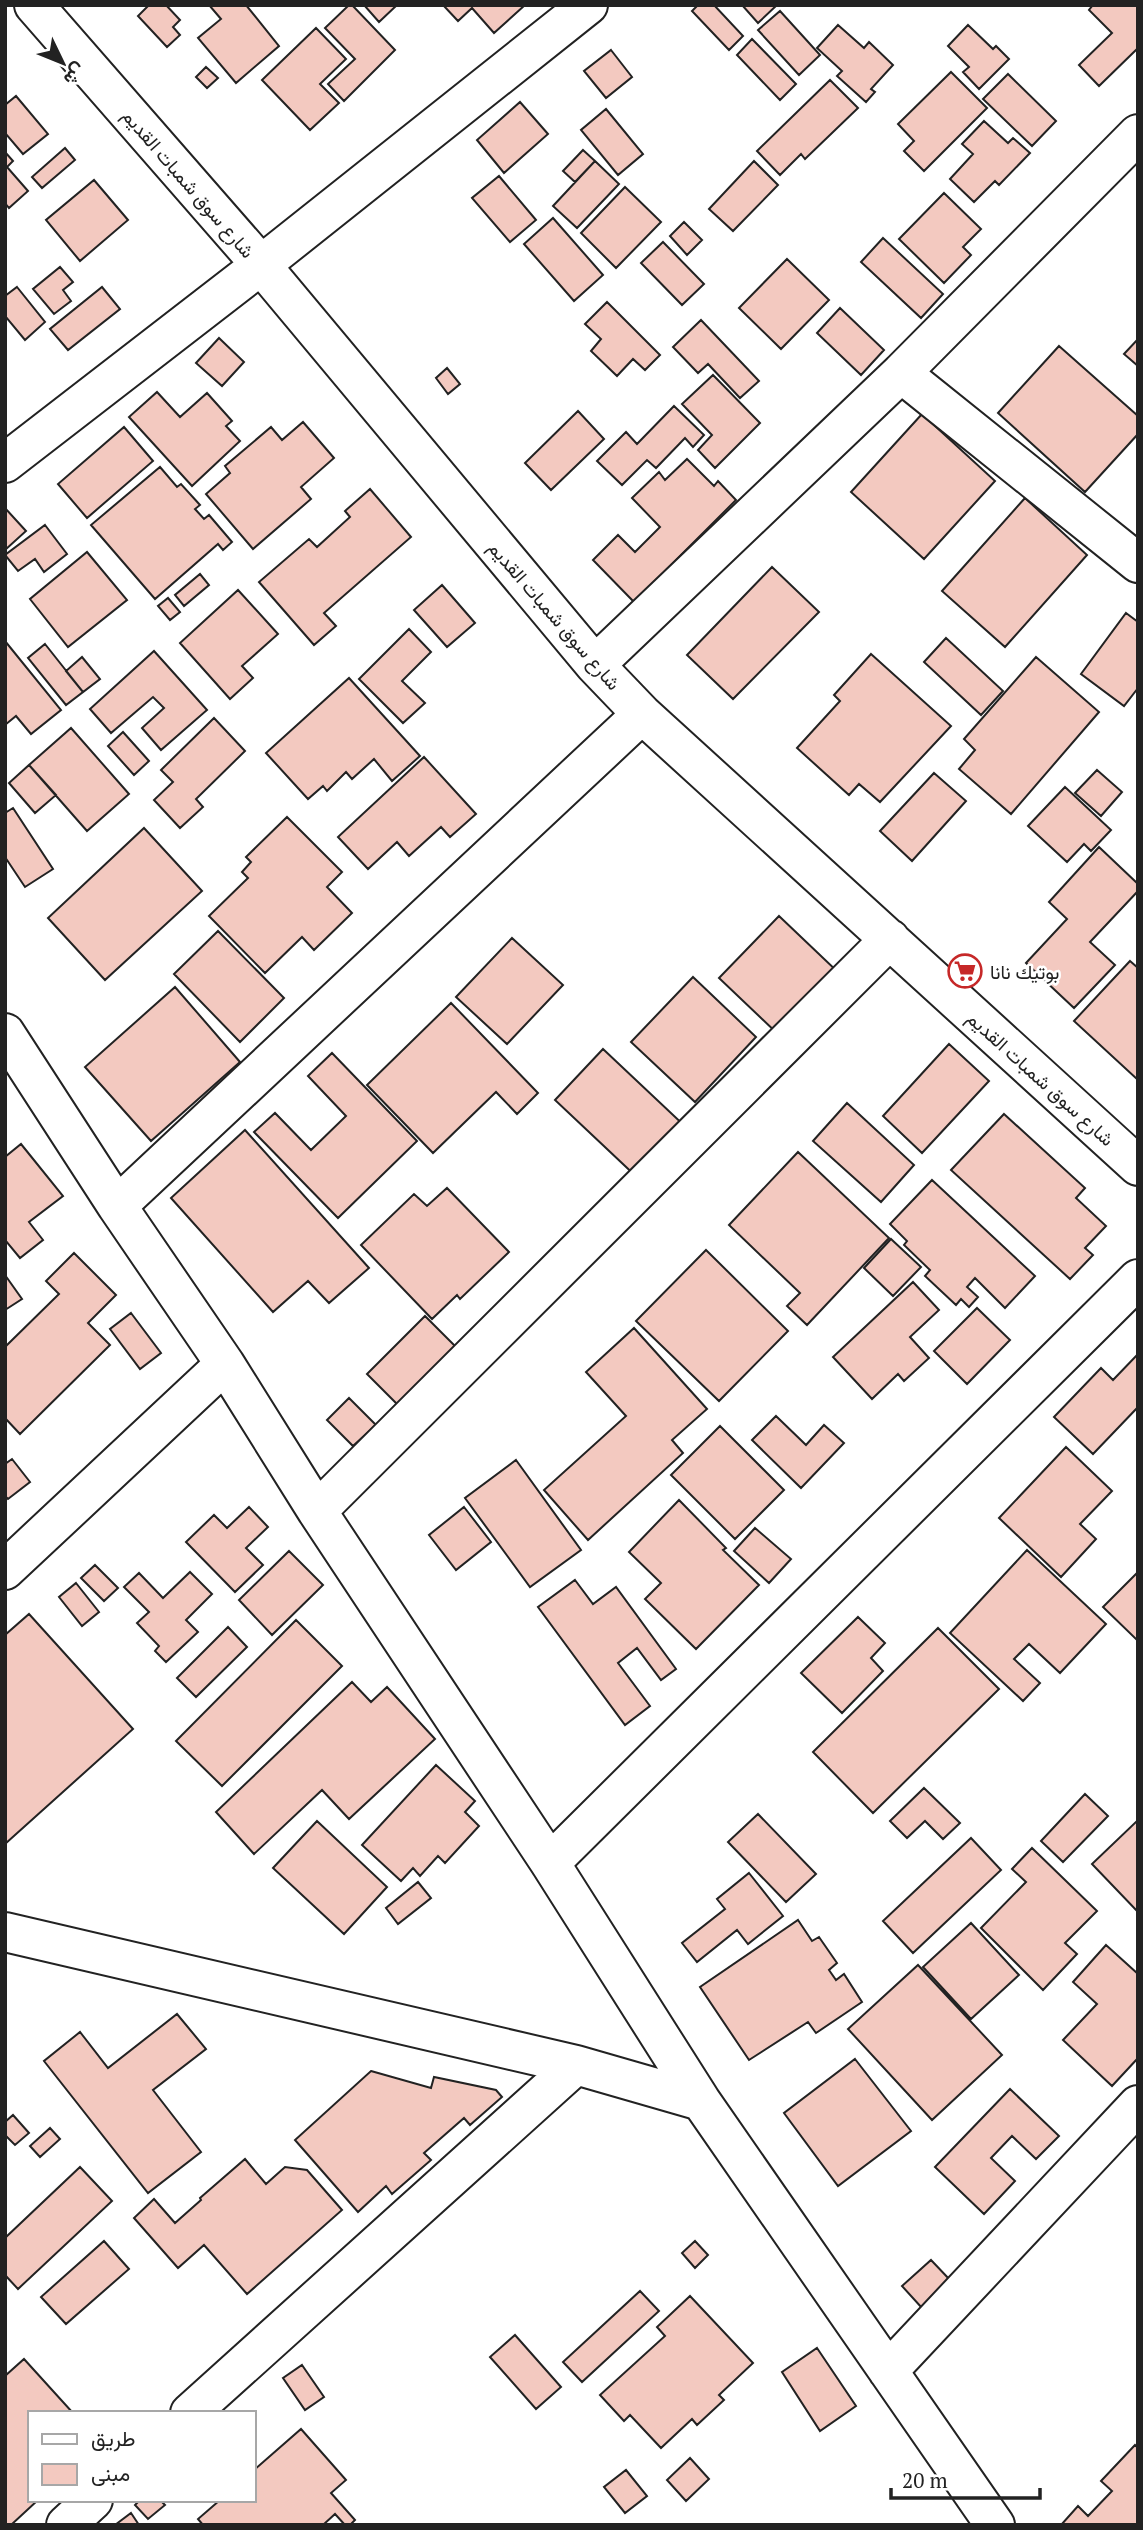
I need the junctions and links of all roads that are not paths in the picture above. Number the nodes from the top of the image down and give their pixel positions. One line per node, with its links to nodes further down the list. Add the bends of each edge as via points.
1 (34, 5): 4 (street, شارع سوق شمبات القديم)
2 (588, 5): 4 (street)
3 (1138, 134): 5 (street)
4 (261, 265): 6 (street); 8 (street, شارع سوق شمبات القديم)
5 (901, 373): 7 (street); 8 (street)
6 (5, 463)
7 (1138, 563)
8 (595, 665): 9 (street, شارع سوق شمبات القديم)
9 (642, 714): 10 (street, شارع سوق شمبات القديم); 13 (street)
10 (890, 939): 12 (street, شارع سوق شمبات القديم); 16 (street)
11 (5, 1032): 13 (street)
12 (1138, 1166)
13 (117, 1206): 15 (street)
14 (1138, 1279): 18 (street)
15 (225, 1364): 16 (street); 17 (street)
16 (317, 1511): 18 (street)
17 (5, 1570)
18 (550, 1863): 21 (street)
19 (5, 1932): 20 (street)
20 (576, 2065): 21 (street); 24 (street)
21 (701, 2101): 23 (street)
22 (1138, 2105): 23 (street)
23 (888, 2371): 27 (street)
24 (192, 2411)
25 (91, 2502): 26 (street)
26 (66, 2525)
27 (995, 2525)

